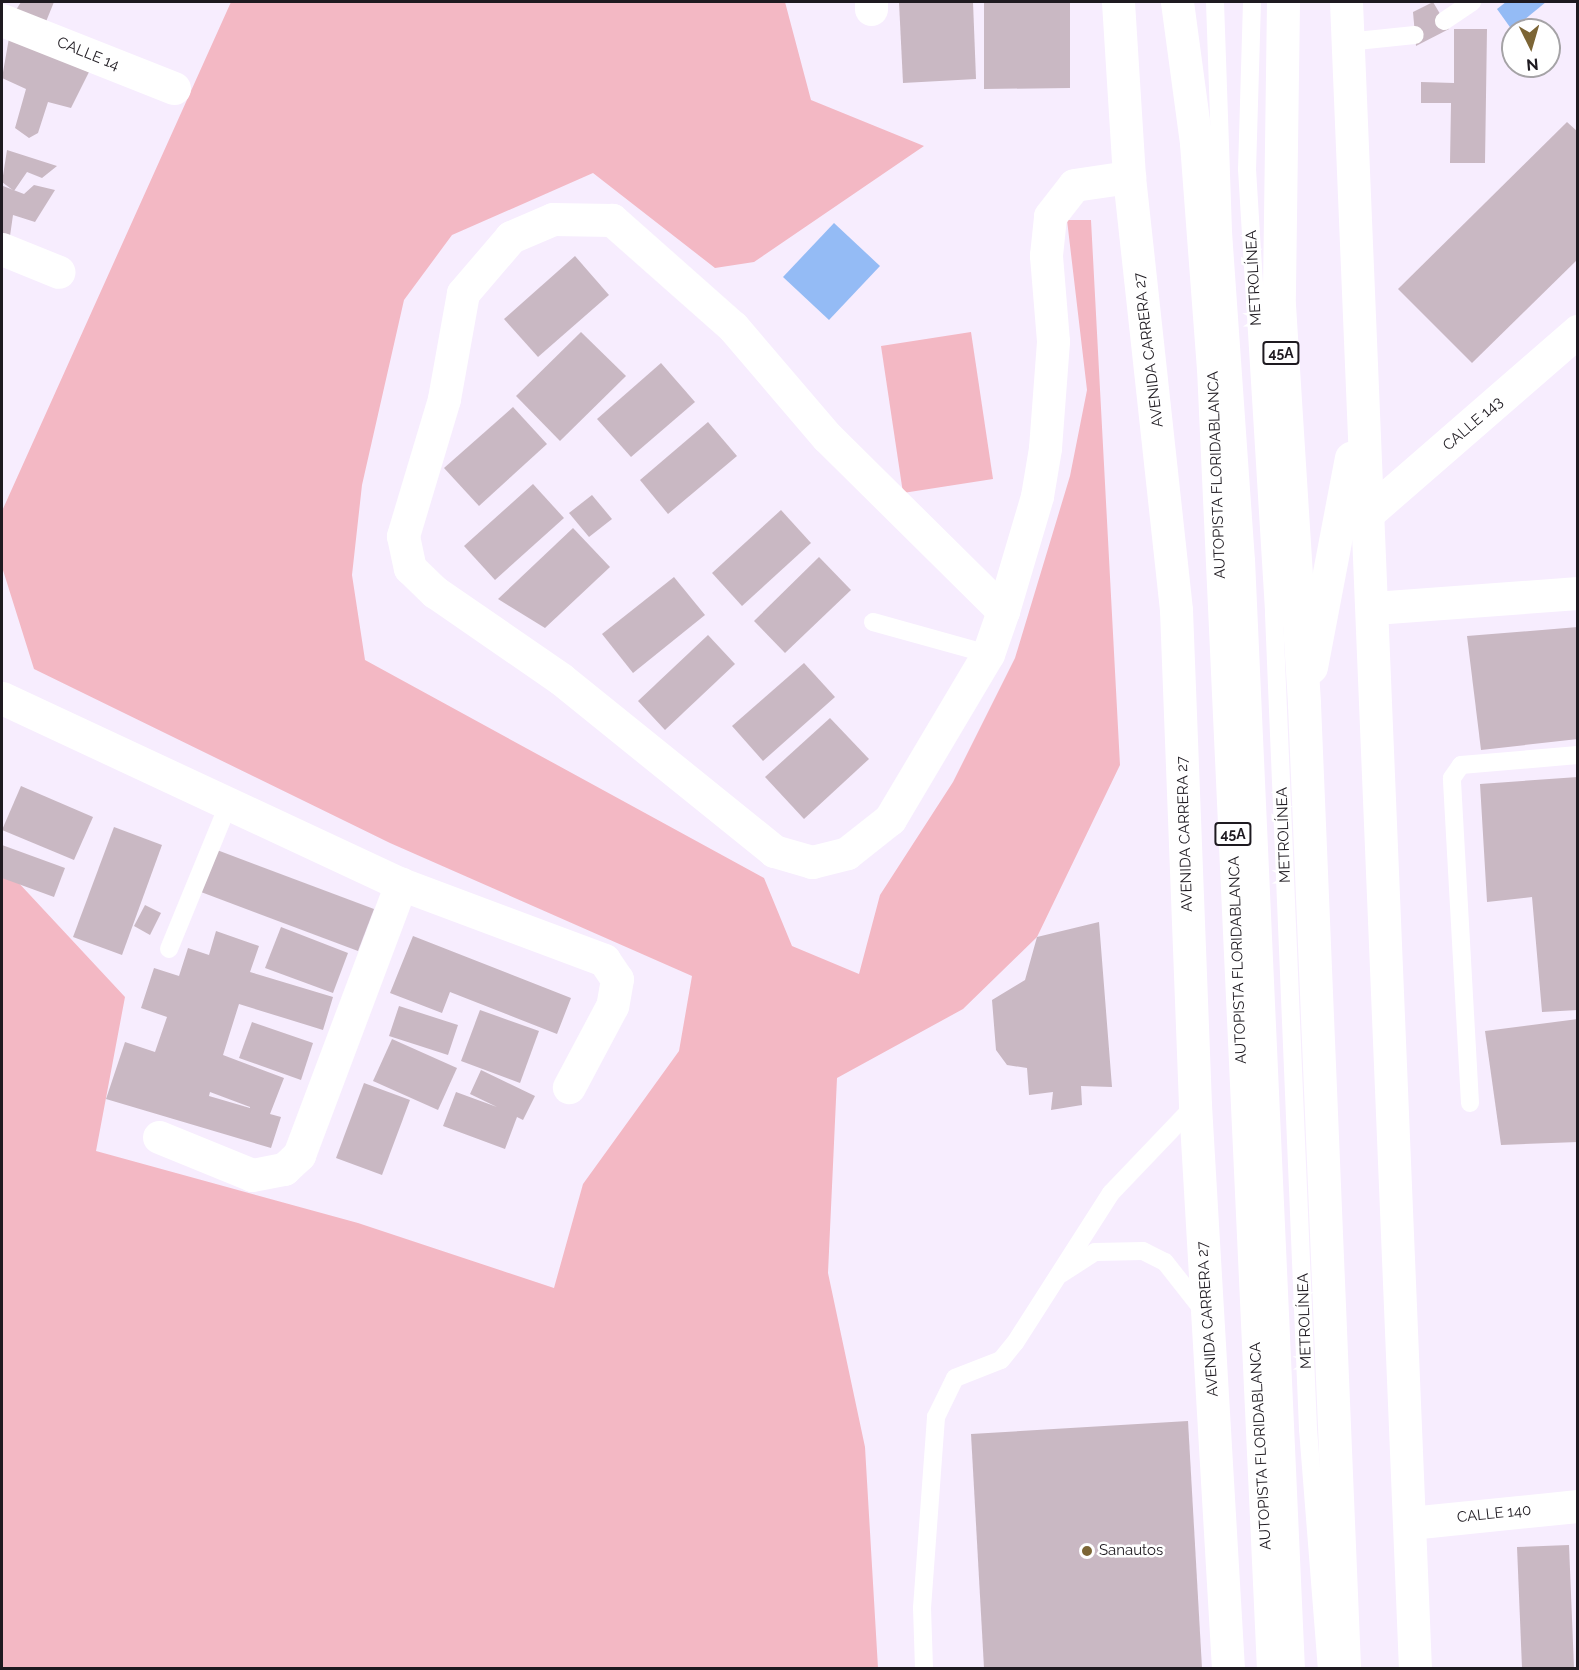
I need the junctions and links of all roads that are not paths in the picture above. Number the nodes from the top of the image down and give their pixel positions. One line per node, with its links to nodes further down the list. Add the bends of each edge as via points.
1 (1118, 2): 13 (main road, AVENIDA CARRERA 27)
2 (1177, 2): 40 (main road, AUTOPISTA FLORIDABLANCA / 45A, via 1196,143 1213,368)
3 (1215, 2): 41 (lane, METROLÍNEA, via 1223,232 1247,572)
4 (1252, 2): 42 (lane, METROLÍNEA, via 1247,169 1275,626 1308,1428)
5 (1282, 2): 25 (main road, 45A, via 1279,305)
6 (1346, 2): 11 (main road)
7 (1472, 2): 9 (lane)
8 (2, 20): 12 (main road, CALLE 14)
9 (1444, 21)
10 (1415, 35): 11 (lane)
11 (1347, 42): 17 (main road)
12 (174, 88)
13 (1129, 177): 21 (main road, via 1074,185 1050,216 1046,255 1051,396 1036,495); 32 (main road, AVENIDA CARRERA 27, via 1176,610)
14 (2, 249): 15 (main road)
15 (59, 272)
16 (1578, 331): 18 (main road, CALLE 143)
17 (1360, 414): 18 (main road); 25 (main road)
18 (1366, 515): 20 (main road)
19 (1578, 593): 20 (main road)
20 (1374, 608): 37 (main road)
21 (1003, 611): 23 (main road); 23 (main road, via 827,436 733,327 612,220 553,219 511,237 463,293 444,399 403,536 410,568 435,592 561,679 774,851 812,862 847,853 890,819)
22 (873, 622): 23 (lane)
23 (988, 654)
24 (2, 698): 27 (main road)
25 (1304, 704): 43 (main road, 45A)
26 (1578, 754): 31 (lane, via 1461,765 1452,778)
27 (228, 805): 28 (main road); 29 (lane)
28 (401, 884): 30 (main road, via 603,960 617,979 612,1006); 33 (main road, via 299,1155 284,1169 252,1175)
29 (169, 949)
30 (569, 1087)
31 (1470, 1102)
32 (1195, 1105): 34 (lane, via 1111,1193); 35 (main road, AVENIDA CARRERA 27)
33 (159, 1137)
34 (1047, 1287): 35 (lane, via 1095,1252 1143,1251 1182,1279); 38 (lane, via 1015,1343 1000,1360 955,1378 936,1417 922,1608)
35 (1210, 1327): 39 (main road, AVENIDA CARRERA 27)
36 (1578, 1506): 37 (main road, CALLE 140)
37 (1410, 1523): 44 (main road)
38 (924, 1668)
39 (1228, 1668)
40 (1273, 1668)
41 (1296, 1668)
42 (1327, 1668)
43 (1344, 1668)
44 (1415, 1668)

